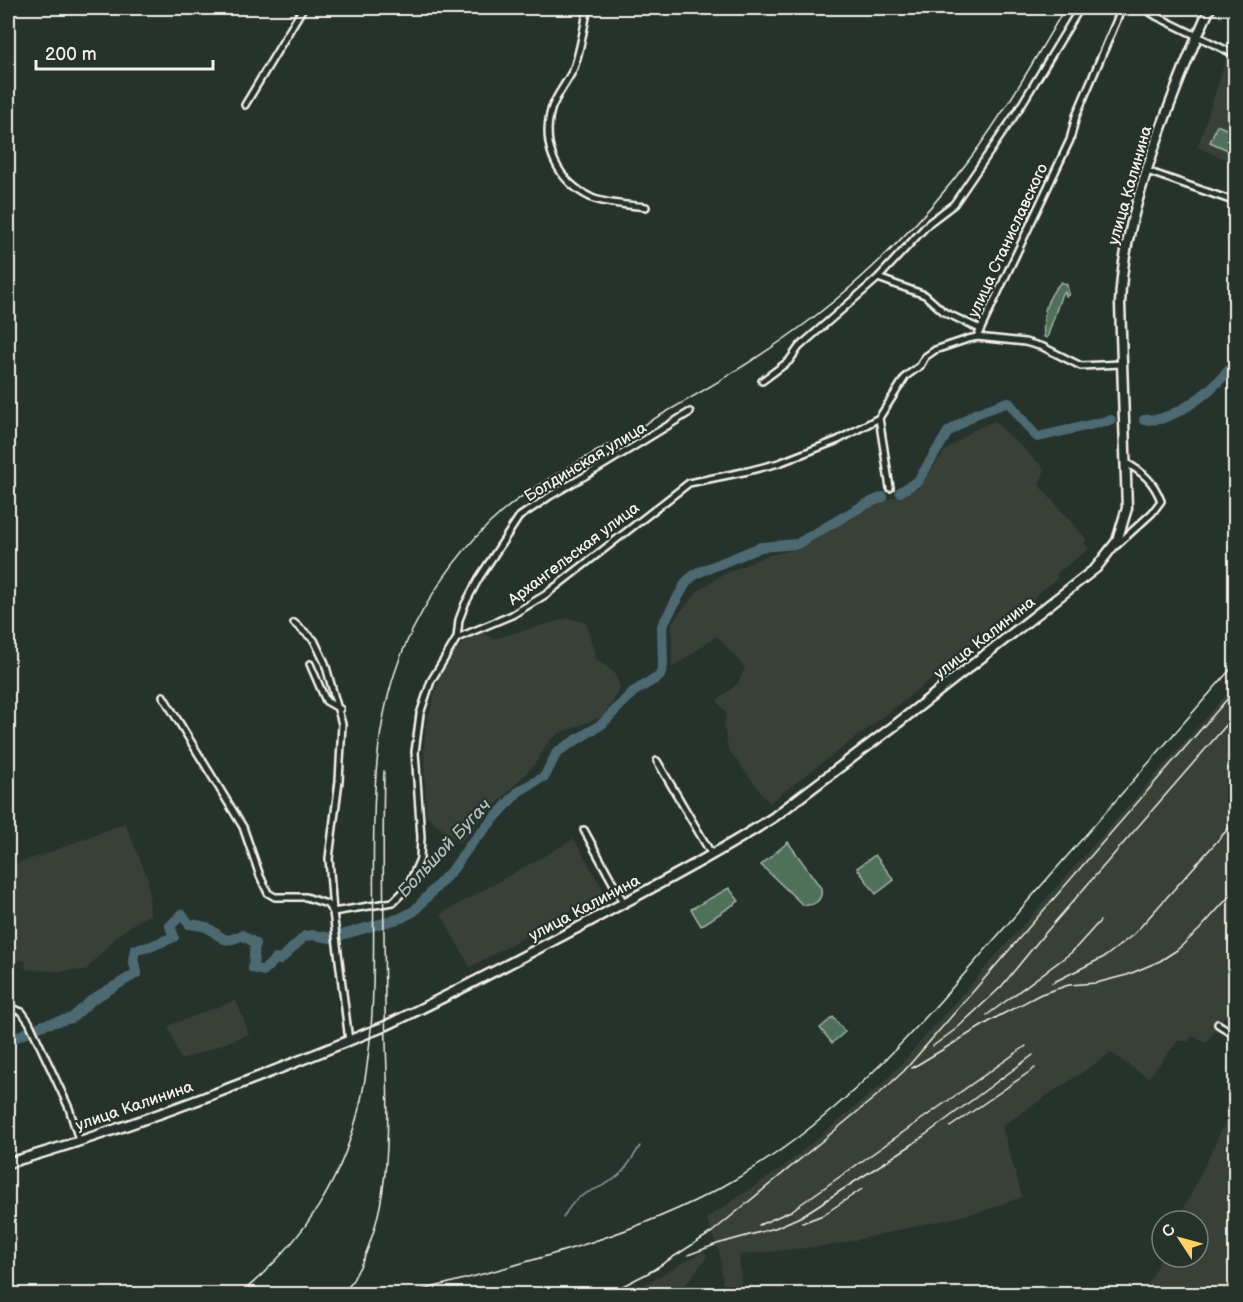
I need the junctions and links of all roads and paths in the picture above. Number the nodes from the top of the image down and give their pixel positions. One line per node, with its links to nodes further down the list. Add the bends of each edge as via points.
1 (303, 8): 9 (street)
2 (588, 8): 12 (street, via 573,69 551,111 550,153 573,186 594,199)
3 (1080, 8): 13 (street, via 1017,112 954,204 929,223)
4 (1120, 8): 14 (street, улица Станиславского, via 1070,140)
5 (1144, 8): 7 (street)
6 (1210, 8): 7 (main road, улица Калинина)
7 (1197, 35): 8 (street); 10 (main road, улица Калинина)
8 (1236, 55)
9 (245, 105)
10 (1147, 171): 11 (street); 16 (main road, улица Калинина, via 1130,222 1122,268)
11 (1236, 202)
12 (646, 207)
13 (878, 278): 14 (street, улица Станиславского, via 925,295 944,312); 17 (street)
14 (980, 329): 15 (street)
15 (977, 337): 16 (street, via 1043,347 1081,366); 19 (street, via 930,353 906,376)
16 (1121, 364): 20 (main road, улица Калинина)
17 (762, 381)
18 (690, 412): 24 (street, Болдинская улица, via 519,517 465,604)
19 (879, 418): 21 (street); 24 (street, Архангельская улица, via 838,440 778,463 689,483 545,595 513,615)
20 (1126, 463): 22 (main road, улица Калинина, via 1127,508); 22 (street, via 1141,471 1156,487 1161,501)
21 (890, 488)
22 (1110, 552): 30 (main road, улица Калинина, via 1047,607 818,784)
23 (294, 623): 27 (street, via 314,640)
24 (457, 638): 32 (street, via 431,681 420,714 415,752 420,859 407,888 393,902)
25 (310, 664): 27 (street, via 326,701)
26 (163, 696): 32 (street, via 243,827 267,893 275,897 306,897 327,904)
27 (340, 710): 32 (street, via 339,781 329,858)
28 (657, 761): 30 (street)
29 (584, 830): 31 (street)
30 (712, 855): 31 (main road, улица Калинина)
31 (624, 903): 36 (main road, улица Калинина, via 500,969)
32 (333, 912): 36 (street)
33 (8, 1007): 37 (street, via 22,1012 29,1022 69,1108)
34 (1218, 1024): 35 (street)
35 (1236, 1036)
36 (349, 1041): 37 (main road, улица Калинина)
37 (79, 1140): 38 (main road, улица Калинина)
38 (8, 1162)

